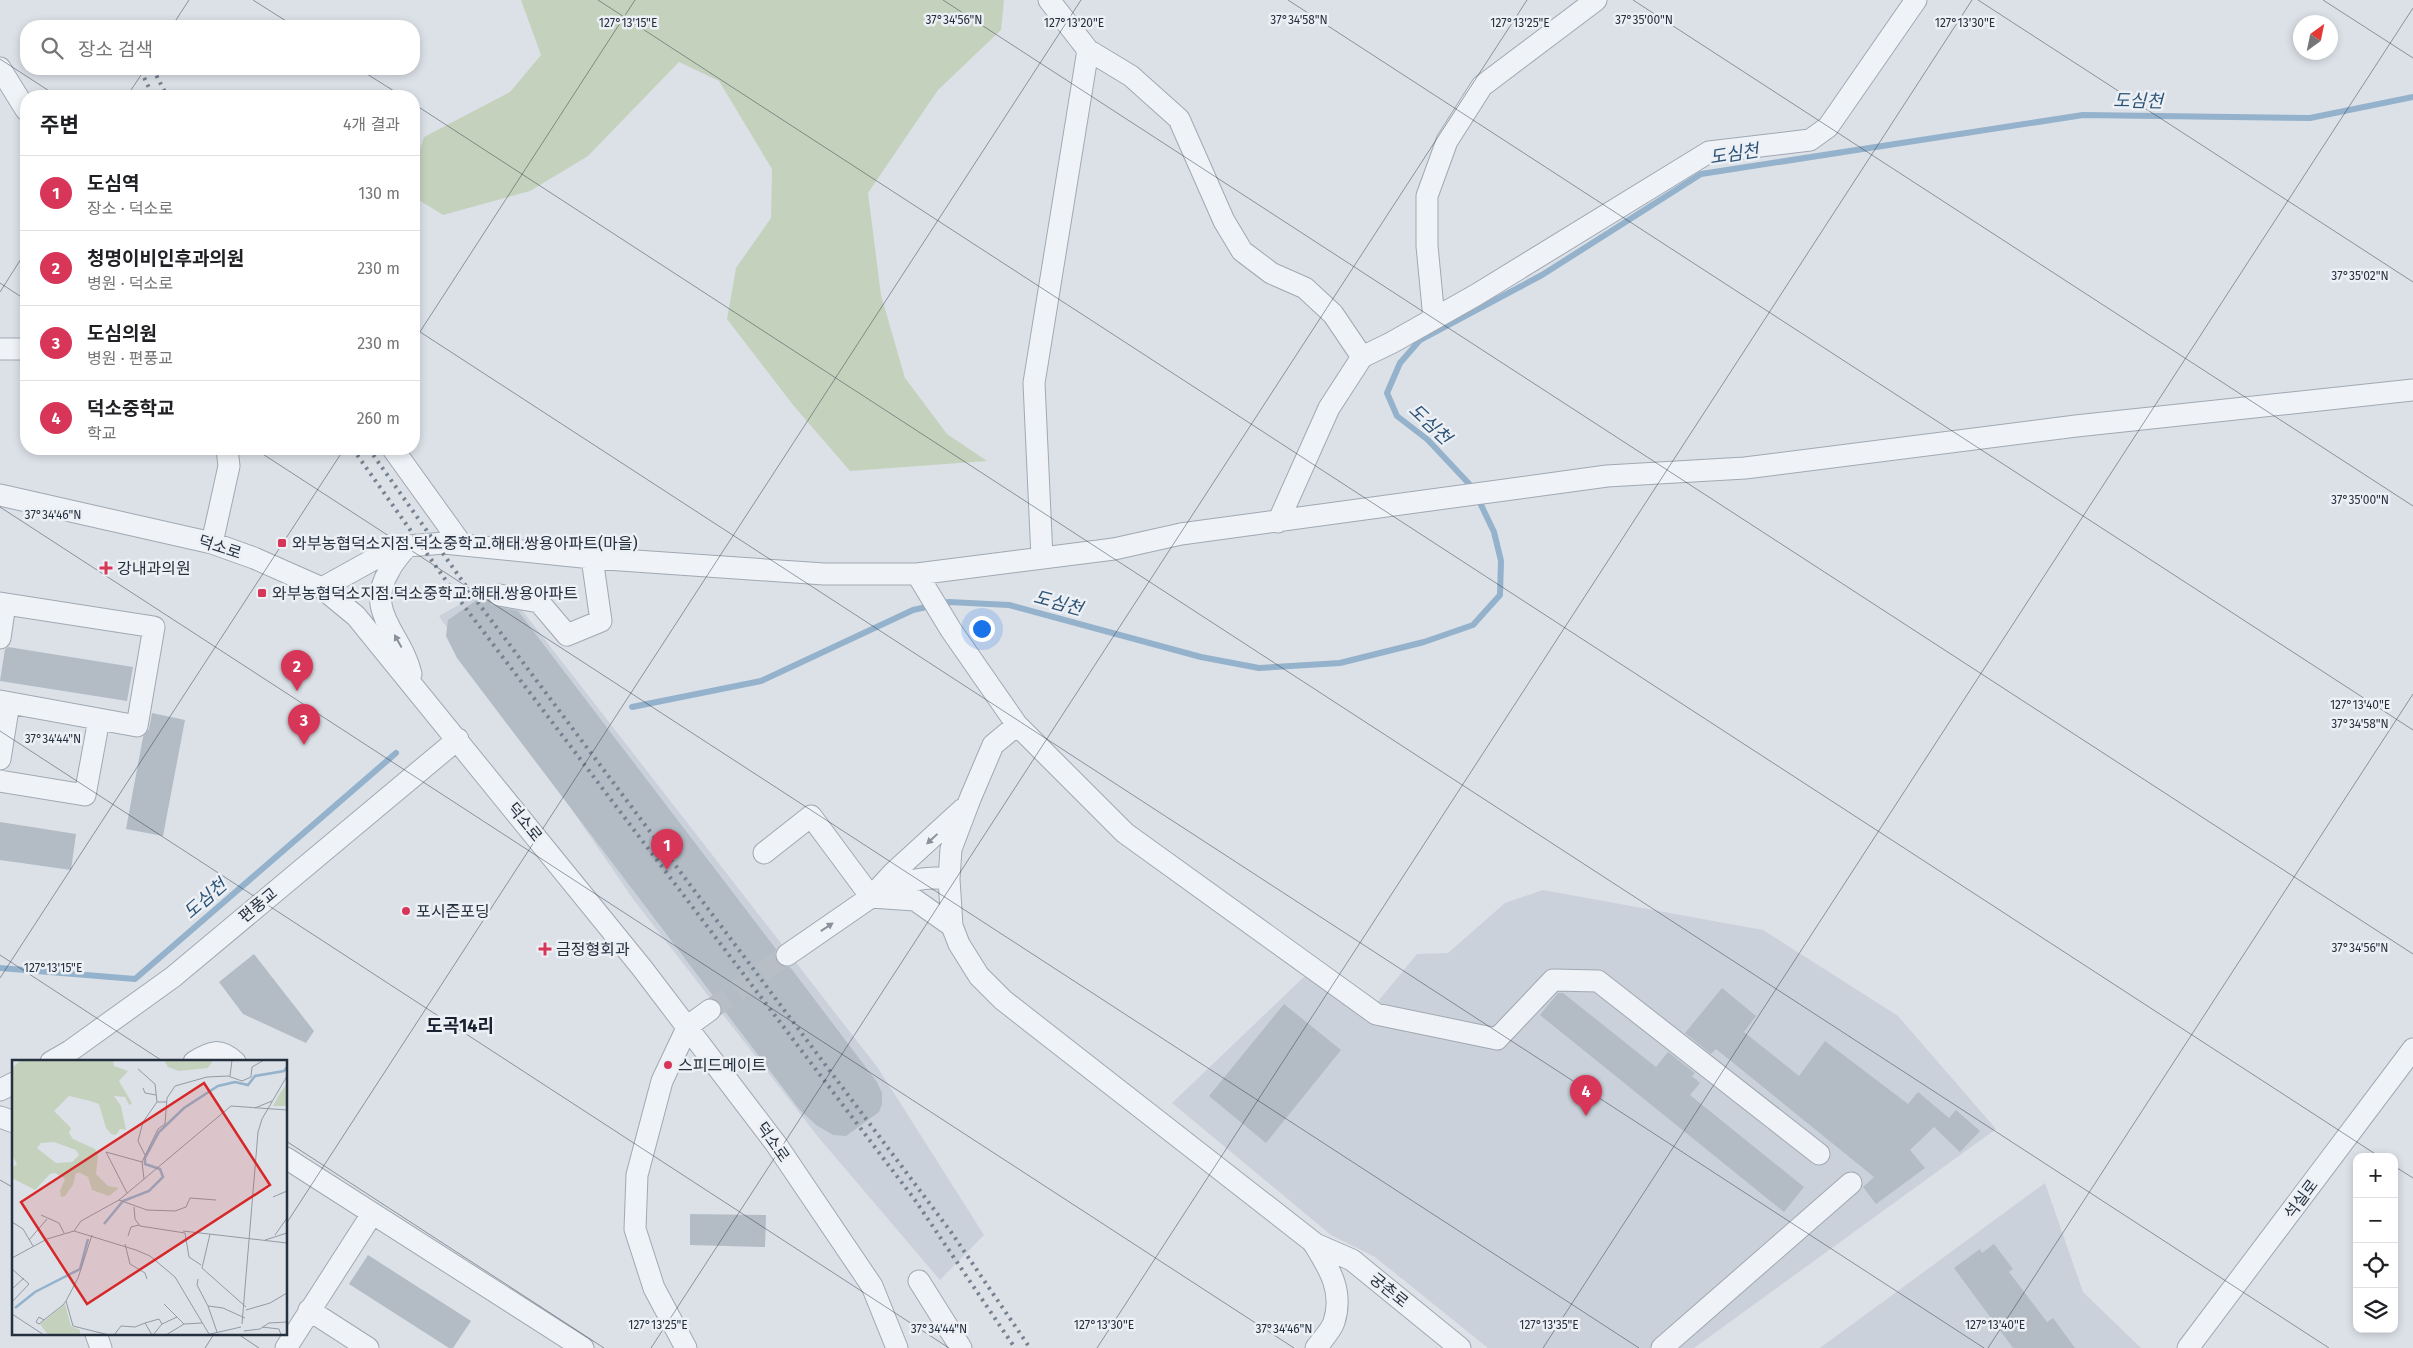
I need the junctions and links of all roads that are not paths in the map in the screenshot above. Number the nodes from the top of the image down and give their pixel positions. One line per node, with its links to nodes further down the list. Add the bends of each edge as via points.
1 (1049, 0): 4 (street)
2 (1596, 0): 7 (street, via 1482,86 1446,140 1427,196 1427,246)
3 (1916, 0): 7 (street, via 1828,127 1810,140 1709,152)
4 (1088, 50): 10 (street, via 1131,76 1179,120 1242,252 1271,273 1305,288 1333,314); 20 (street, via 1034,383)
5 (0, 68): 6 (street)
6 (20, 100)
7 (1434, 319): 10 (street)
8 (0, 349): 9 (street)
9 (20, 349)
10 (1362, 357): 15 (street, via 1329,408)
11 (2413, 390): 15 (street, via 2076,426 1754,467 1607,476)
12 (228, 455): 16 (street, via 229,466)
13 (397, 455): 17 (street)
14 (0, 495): 16 (street, 덕소로)
15 (1278, 522): 20 (street, via 1181,534 1114,549)
16 (212, 543): 22 (street, 덕소로)
17 (462, 545): 18 (street); 19 (street)
18 (407, 546): 22 (street, via 396,547); 26 (street, one-way to 18, via 408,658 380,610 380,593 388,571)
19 (592, 558): 21 (street, via 824,574); 23 (street, via 601,621 567,634 539,602)
20 (1042, 558): 21 (street)
21 (917, 574): 29 (street, via 951,630)
22 (322, 588): 26 (street, 덕소로, via 356,616)
23 (499, 595)
24 (3, 603): 25 (street); 28 (street, via 154,627 137,726)
25 (0, 638)
26 (414, 686): 30 (street, 덕소로)
27 (5, 702): 28 (street); 31 (street)
28 (99, 718): 32 (street, via 85,794)
29 (1017, 725): 33 (street, via 993,745); 49 (street, via 1125,833 1376,1014 1497,1039 1553,980 1598,982)
30 (458, 739): 40 (street, 덕소로); 42 (street, 편풍교, via 172,976)
31 (0, 759)
32 (0, 781)
33 (967, 805): 35 (street, via 951,850); 36 (street, one-way to 36)
34 (764, 853): 36 (street, via 811,816)
35 (948, 879): 36 (street, via 909,880); 37 (street)
36 (871, 897): 37 (street, via 915,900); 38 (street, one-way to 36)
37 (952, 926): 53 (street, via 979,976 1003,1000)
38 (786, 955)
39 (710, 1010): 40 (street)
40 (688, 1026): 61 (street, via 662,1081 637,1175 635,1228 654,1288); 62 (street, 덕소로, via 776,1144 872,1286)
41 (2413, 1049): 67 (street, 석실로)
42 (54, 1060)
43 (197, 1060): 44 (street, via 208,1052 226,1053)
44 (234, 1060)
45 (12, 1083): 46 (street)
46 (0, 1090)
47 (0, 1116): 48 (street)
48 (12, 1121)
49 (1819, 1154)
50 (288, 1159): 52 (street)
51 (1851, 1183): 66 (street)
52 (372, 1214): 55 (street); 60 (street)
53 (1313, 1242): 64 (street, via 1333,1274 1337,1299 1334,1323); 65 (street, 궁촌로, via 1352,1260)
54 (919, 1281): 63 (street)
55 (309, 1310): 58 (street); 59 (street)
56 (97, 1336): 57 (street)
57 (101, 1348)
58 (286, 1348)
59 (368, 1348)
60 (584, 1348)
61 (686, 1348)
62 (897, 1348)
63 (961, 1348)
64 (1316, 1348)
65 (1460, 1348)
66 (1662, 1348)
67 (2188, 1348)

